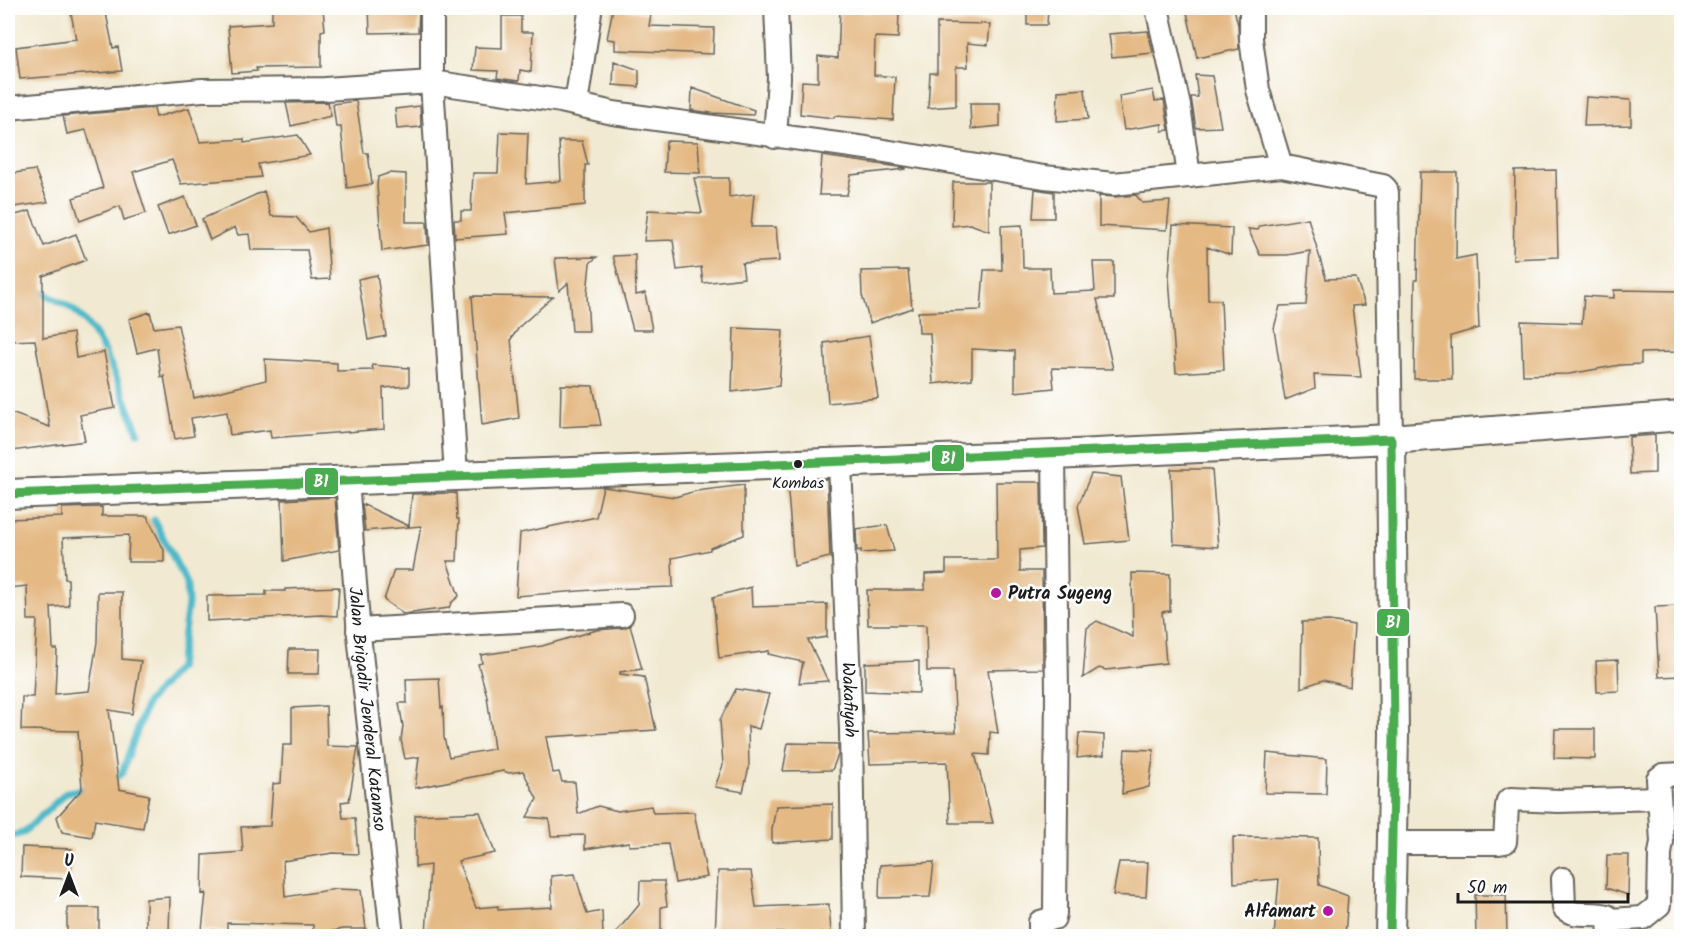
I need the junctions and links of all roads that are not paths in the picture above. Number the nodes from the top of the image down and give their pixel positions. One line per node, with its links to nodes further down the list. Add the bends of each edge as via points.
1 (432, 8): 6 (street)
2 (776, 8): 9 (street)
3 (1157, 8): 11 (street, via 1179,106)
4 (1251, 8): 10 (street, via 1258,90)
5 (590, 12): 7 (street)
6 (432, 82): 7 (street); 8 (street, via 325,89 202,90); 16 (street)
7 (576, 104): 9 (street, via 613,113)
8 (8, 108)
9 (775, 136): 11 (street, via 1114,184)
10 (1281, 166): 11 (street); 13 (street, via 1386,189)
11 (1189, 176)
12 (1682, 416): 13 (main road)
13 (1391, 439): 14 (main road); 23 (main road)
14 (1054, 455): 15 (main road); 28 (street, via 1055,913 1054,918 1040,922)
15 (840, 463): 16 (main road); 27 (street, Wakafiyah, via 851,730)
16 (456, 476): 17 (main road)
17 (347, 480): 18 (main road); 20 (street, Jalan Brigadir Jenderal Katamso)
18 (8, 494)
19 (622, 615): 20 (street)
20 (358, 630): 26 (street, Jalan Brigadir Jenderal Katamso)
21 (1682, 774): 22 (street, via 1659,777)
22 (1658, 798): 23 (street, via 1511,799 1505,842); 25 (street, via 1662,842 1659,905 1643,918)
23 (1392, 843): 29 (main road)
24 (1563, 879): 25 (street, via 1564,908 1568,912 1607,916)
25 (1609, 928)
26 (392, 936)
27 (854, 936)
28 (1040, 936)
29 (1390, 936)

